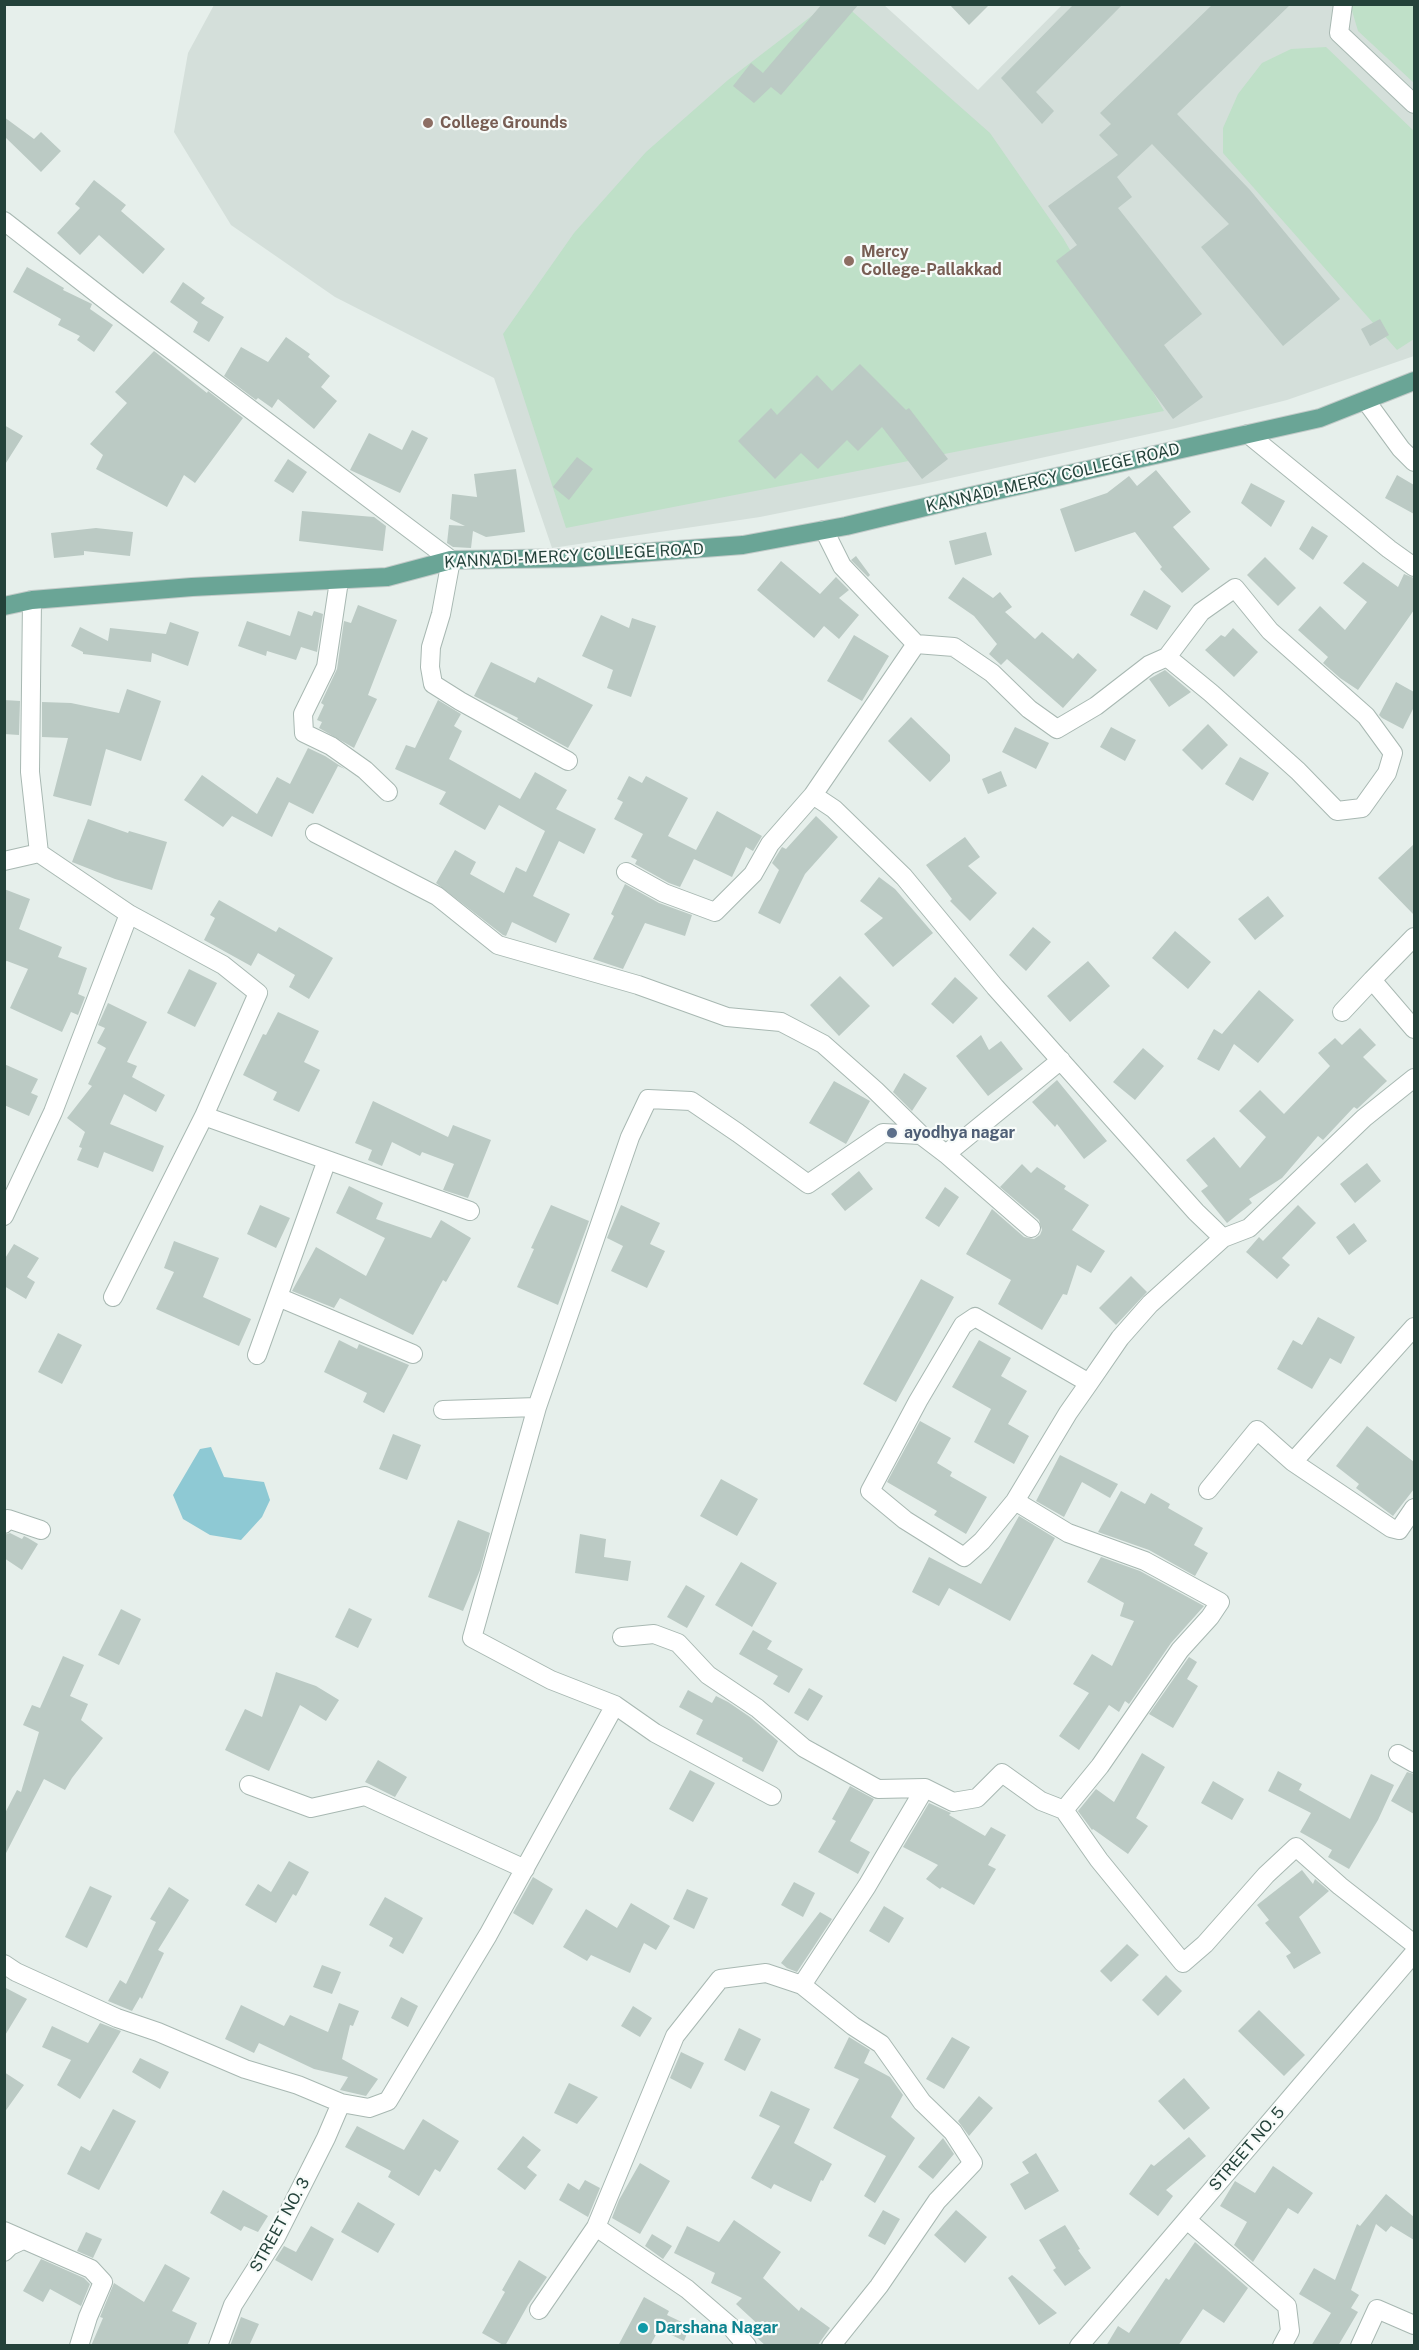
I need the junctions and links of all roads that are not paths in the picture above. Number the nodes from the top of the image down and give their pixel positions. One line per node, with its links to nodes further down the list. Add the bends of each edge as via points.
1 (1342, 4): 2 (street, via 1339,33)
2 (1414, 104)
3 (4, 221): 9 (street)
4 (1414, 381): 5 (main road, KANNADI-MERCY COLLEGE ROAD)
5 (1366, 401): 6 (main road, KANNADI-MERCY COLLEGE ROAD, via 1320,418); 7 (street)
6 (1248, 434): 8 (main road, KANNADI-MERCY COLLEGE ROAD); 10 (street)
7 (1414, 462)
8 (824, 530): 9 (main road, KANNADI-MERCY COLLEGE ROAD, via 743,545 572,558); 14 (street, via 842,566)
9 (451, 560): 11 (main road, KANNADI-MERCY COLLEGE ROAD, via 387,577); 16 (street, via 431,647 433,684)
10 (1414, 567)
11 (339, 581): 12 (main road, KANNADI-MERCY COLLEGE ROAD, via 192,587); 17 (street, via 326,667 303,714 304,733 331,746)
12 (32, 600): 13 (main road, KANNADI-MERCY COLLEGE ROAD); 20 (street, via 30,772)
13 (4, 606)
14 (916, 644): 15 (street, via 954,647 992,673 1029,709 1057,729 1096,706 1149,665); 18 (street)
15 (1167, 657): 15 (street, via 1337,810 1362,808 1387,773 1393,753 1366,716 1270,631 1235,588 1201,612)
16 (568, 761)
17 (388, 792)
18 (813, 795): 22 (street, via 770,844 753,874 715,912 664,893); 28 (street, via 834,808 904,877)
19 (315, 833): 31 (street, via 437,896 498,945 638,985 727,1017 781,1022 823,1044)
20 (39, 853): 21 (street); 23 (street)
21 (4, 861)
22 (626, 872)
23 (129, 914): 30 (street, via 223,965 258,993); 35 (street, via 53,1112)
24 (1414, 938): 25 (street)
25 (1372, 980): 26 (street); 27 (street)
26 (1342, 1012)
27 (1414, 1029)
28 (1061, 1060): 32 (street); 37 (street)
29 (1414, 1078): 37 (street, via 1364,1118 1248,1228)
30 (204, 1116): 33 (street); 38 (street)
31 (921, 1135): 32 (street); 44 (street, via 883,1133 808,1184 691,1101 648,1099 630,1137)
32 (946, 1154): 36 (street)
33 (327, 1160): 34 (street); 39 (street)
34 (470, 1211)
35 (4, 1216)
36 (1031, 1228)
37 (1222, 1238): 43 (street, via 1150,1304)
38 (113, 1297)
39 (278, 1297): 41 (street); 42 (street)
40 (1414, 1327): 46 (street)
41 (413, 1354)
42 (257, 1355)
43 (1089, 1383): 48 (street); 48 (street, via 975,1317 963,1325 870,1491 905,1520 964,1557)
44 (537, 1407): 45 (street); 53 (street, via 472,1638 551,1680)
45 (443, 1410)
46 (1293, 1462): 47 (street, via 1257,1430); 49 (street, via 1391,1528 1399,1530)
47 (1208, 1490)
48 (1015, 1501): 59 (street, via 1068,1533 1145,1561 1220,1602 1180,1650 1100,1766)
49 (1414, 1508)
50 (4, 1524): 51 (street, via 8,1519)
51 (41, 1530)
52 (622, 1637): 57 (street, via 654,1634 678,1643 708,1675 757,1708 804,1748 878,1789)
53 (615, 1705): 58 (street, via 655,1733); 60 (street)
54 (1398, 1754): 55 (street)
55 (1414, 1763)
56 (249, 1785): 60 (street, via 311,1808 365,1796)
57 (925, 1788): 59 (street, via 953,1802 977,1798 1002,1773 1041,1801); 64 (street)
58 (772, 1796)
59 (1064, 1810): 61 (street, via 1183,1964 1296,1848)
60 (525, 1869): 65 (street, via 388,2101 369,2108)
61 (1414, 1944)
62 (1414, 1953): 66 (street, STREET NO. 5)
63 (4, 1965): 65 (street, via 117,2018)
64 (802, 1985): 67 (street, via 766,1973 720,1979 675,2036); 75 (street, via 881,2044 922,2102 953,2132 973,2163 937,2201 879,2286)
65 (341, 2103): 73 (street, STREET NO. 3, via 276,2237 233,2305)
66 (1187, 2220): 71 (street, via 1287,2306 1290,2331); 76 (street, STREET NO. 5)
67 (596, 2227): 69 (street); 74 (street, via 687,2289)
68 (11, 2242): 72 (street, via 91,2269 103,2282)
69 (539, 2310)
70 (1414, 2325): 77 (street, via 1377,2309)
71 (1282, 2345)
72 (79, 2346)
73 (218, 2346)
74 (747, 2346)
75 (831, 2346)
76 (1079, 2346)
77 (1359, 2346)

